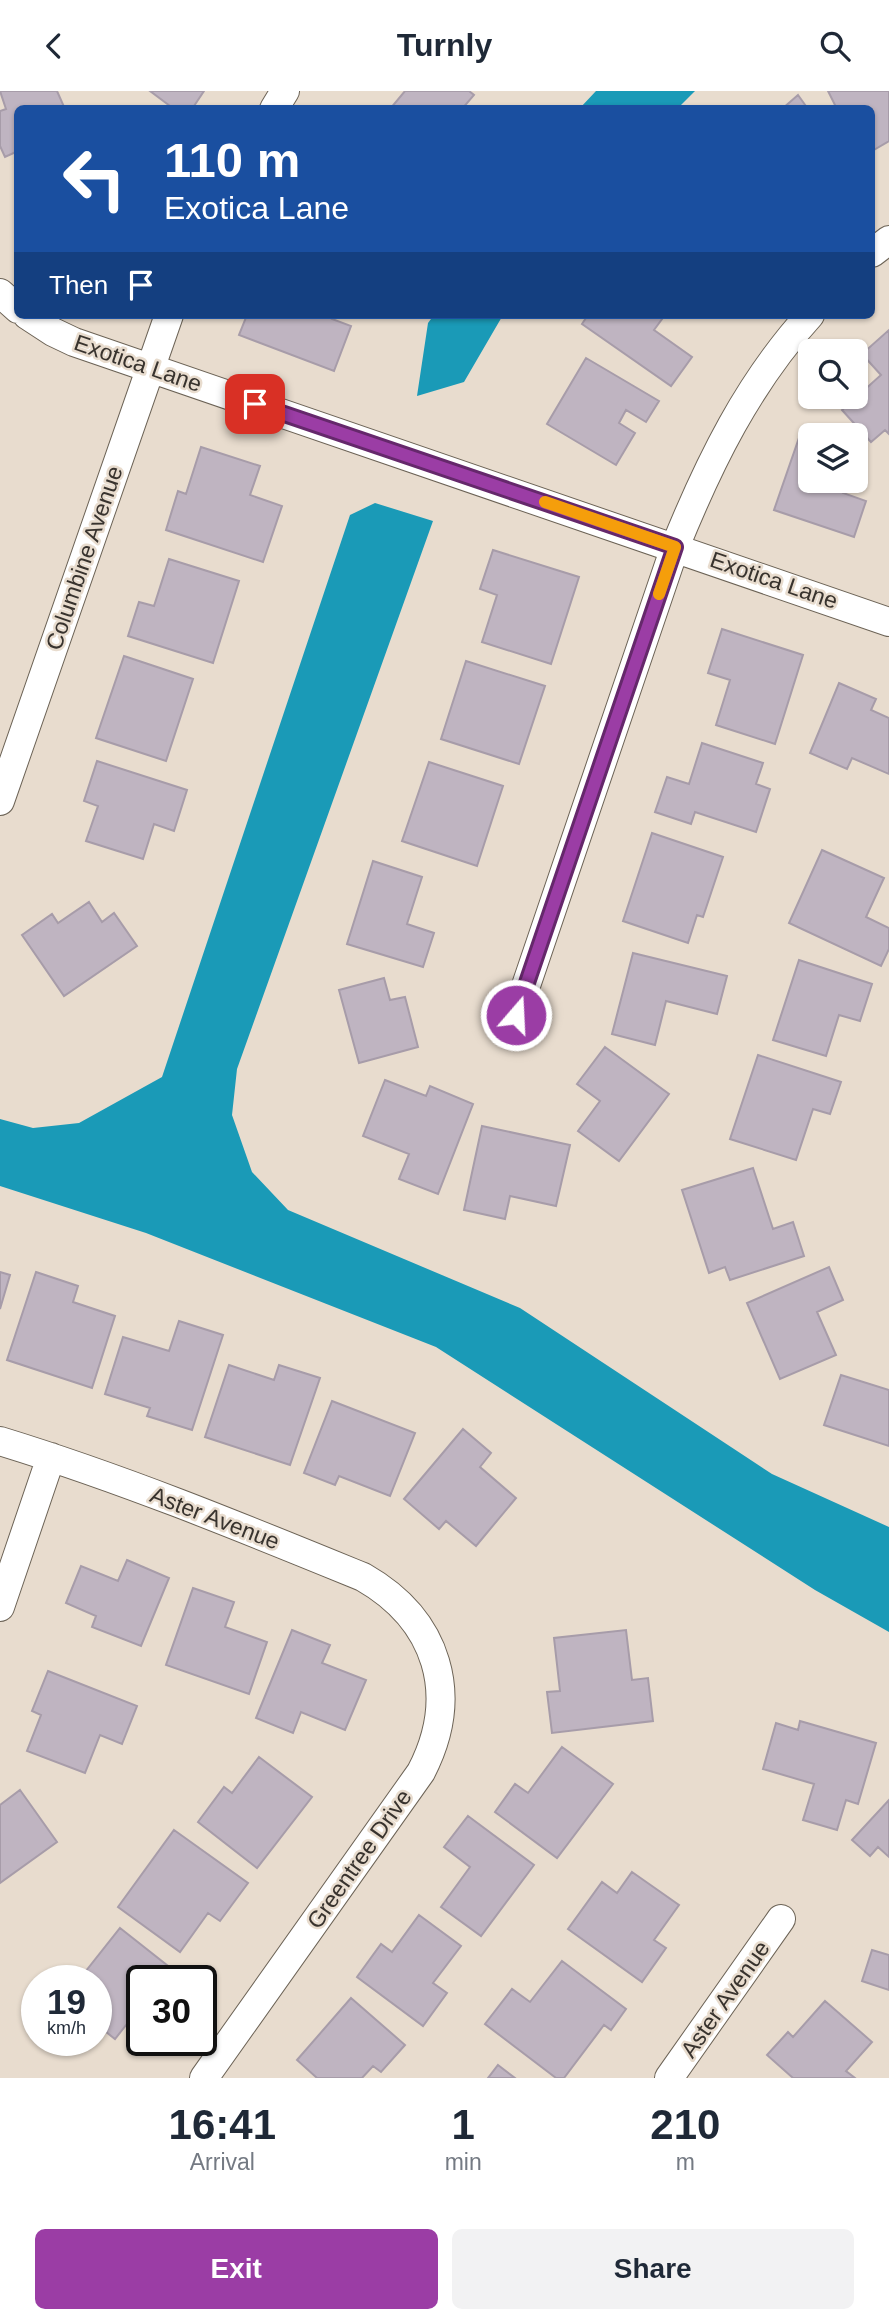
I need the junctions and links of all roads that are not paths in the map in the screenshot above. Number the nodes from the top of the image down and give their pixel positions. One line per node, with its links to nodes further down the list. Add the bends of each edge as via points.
1 (889, 240): 2 (street)
2 (875, 252)
3 (0, 293): 4 (street)
4 (14, 305)
5 (33, 319): 8 (street, Exotica Lane, via 74,342)
6 (168, 319): 8 (street, Columbine Avenue)
7 (807, 319): 9 (street, via 768,367 726,433)
8 (150, 368): 9 (street, Exotica Lane); 11 (street, Columbine Avenue)
9 (675, 547): 10 (street, Exotica Lane); 12 (street)
10 (889, 622)
11 (0, 801)
12 (516, 1015)
13 (0, 1441): 14 (street, Aster Avenue)
14 (51, 1457): 15 (street); 16 (street, Aster Avenue, via 363,1577 383,1588)
15 (0, 1607)
16 (415, 1621): 18 (street, Greentree Drive, via 436,1661 440,1684 441,1707 431,1752)
17 (781, 1919): 19 (street, Aster Avenue)
18 (204, 2078)
19 (669, 2078)

